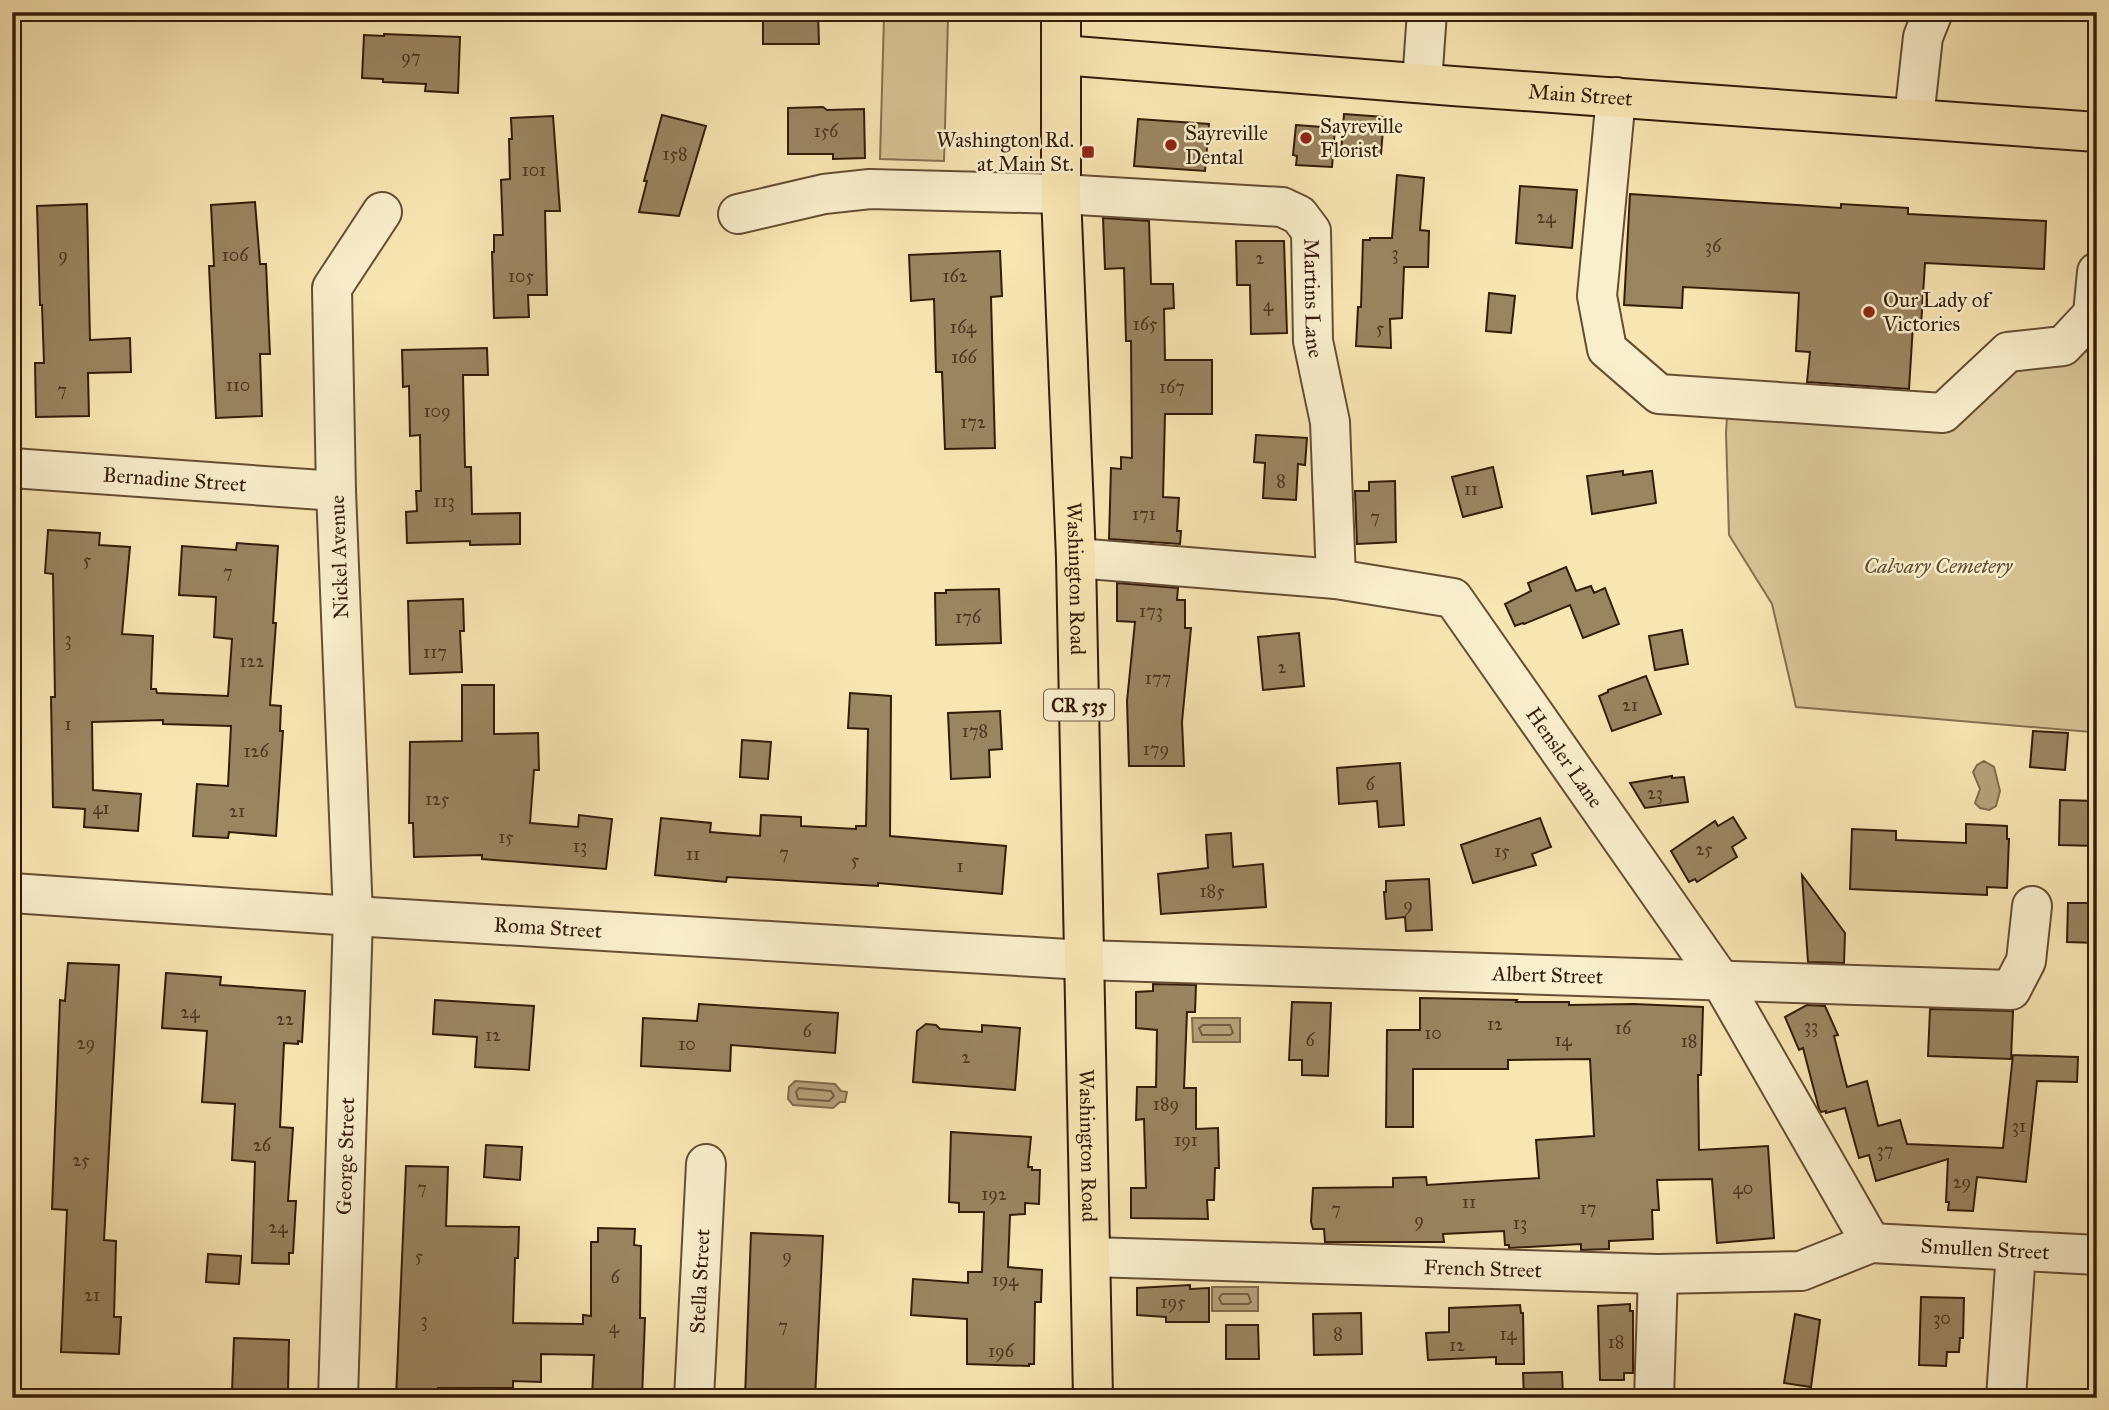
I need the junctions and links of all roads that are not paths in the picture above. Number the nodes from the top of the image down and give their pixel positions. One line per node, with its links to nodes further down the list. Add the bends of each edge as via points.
1 (1061, 12): 4 (main road, Washington Road / CR 535)
2 (1427, 12): 5 (street)
3 (1928, 25): 7 (street)
4 (1062, 55): 5 (main road, Main Street); 9 (main road, Washington Road / CR 535)
5 (1422, 83): 6 (main road, Main Street)
6 (1616, 97): 7 (main road, Main Street); 12 (street, via 1597,296 1606,349 1659,394 1943,413 2008,352 2063,346 2094,314)
7 (1914, 118): 8 (main road, Main Street)
8 (2097, 132)
9 (1062, 194): 11 (street, Martins Lane, via 870,189 824,194); 15 (main road, Washington Road / CR 535); 16 (street, Martins Lane, via 1282,206 1299,215 1311,230 1313,341 1330,422)
10 (382, 212): 14 (street, Nickel Avenue, via 332,288)
11 (738, 214)
12 (2097, 272)
13 (12, 468): 14 (street, Bernadine Street)
14 (336, 491): 19 (street, Nickel Avenue)
15 (1076, 558): 16 (street, Hensler Lane); 20 (main road, Washington Road / CR 535)
16 (1336, 579): 21 (street, Hensler Lane, via 1453,598)
17 (12, 893): 19 (street, Roma Street)
18 (2032, 906): 21 (street, Albert Street, via 2026,961 2011,990)
19 (353, 916): 20 (street, Roma Street); 28 (street, George Street)
20 (1084, 960): 21 (street, Albert Street); 26 (main road, Washington Road / CR 535)
21 (1721, 981): 23 (street, Hensler Lane)
22 (706, 1164): 29 (street, Stella Street)
23 (1871, 1243): 24 (street, Smullen Street); 27 (street, French Street, via 1801,1271)
24 (2016, 1251): 25 (street, Smullen Street); 32 (street)
25 (2097, 1255)
26 (1091, 1257): 27 (street, French Street); 30 (main road, Washington Road / CR 535)
27 (1658, 1275): 31 (street)
28 (338, 1398)
29 (694, 1398)
30 (1093, 1398)
31 (1654, 1398)
32 (2006, 1398)

